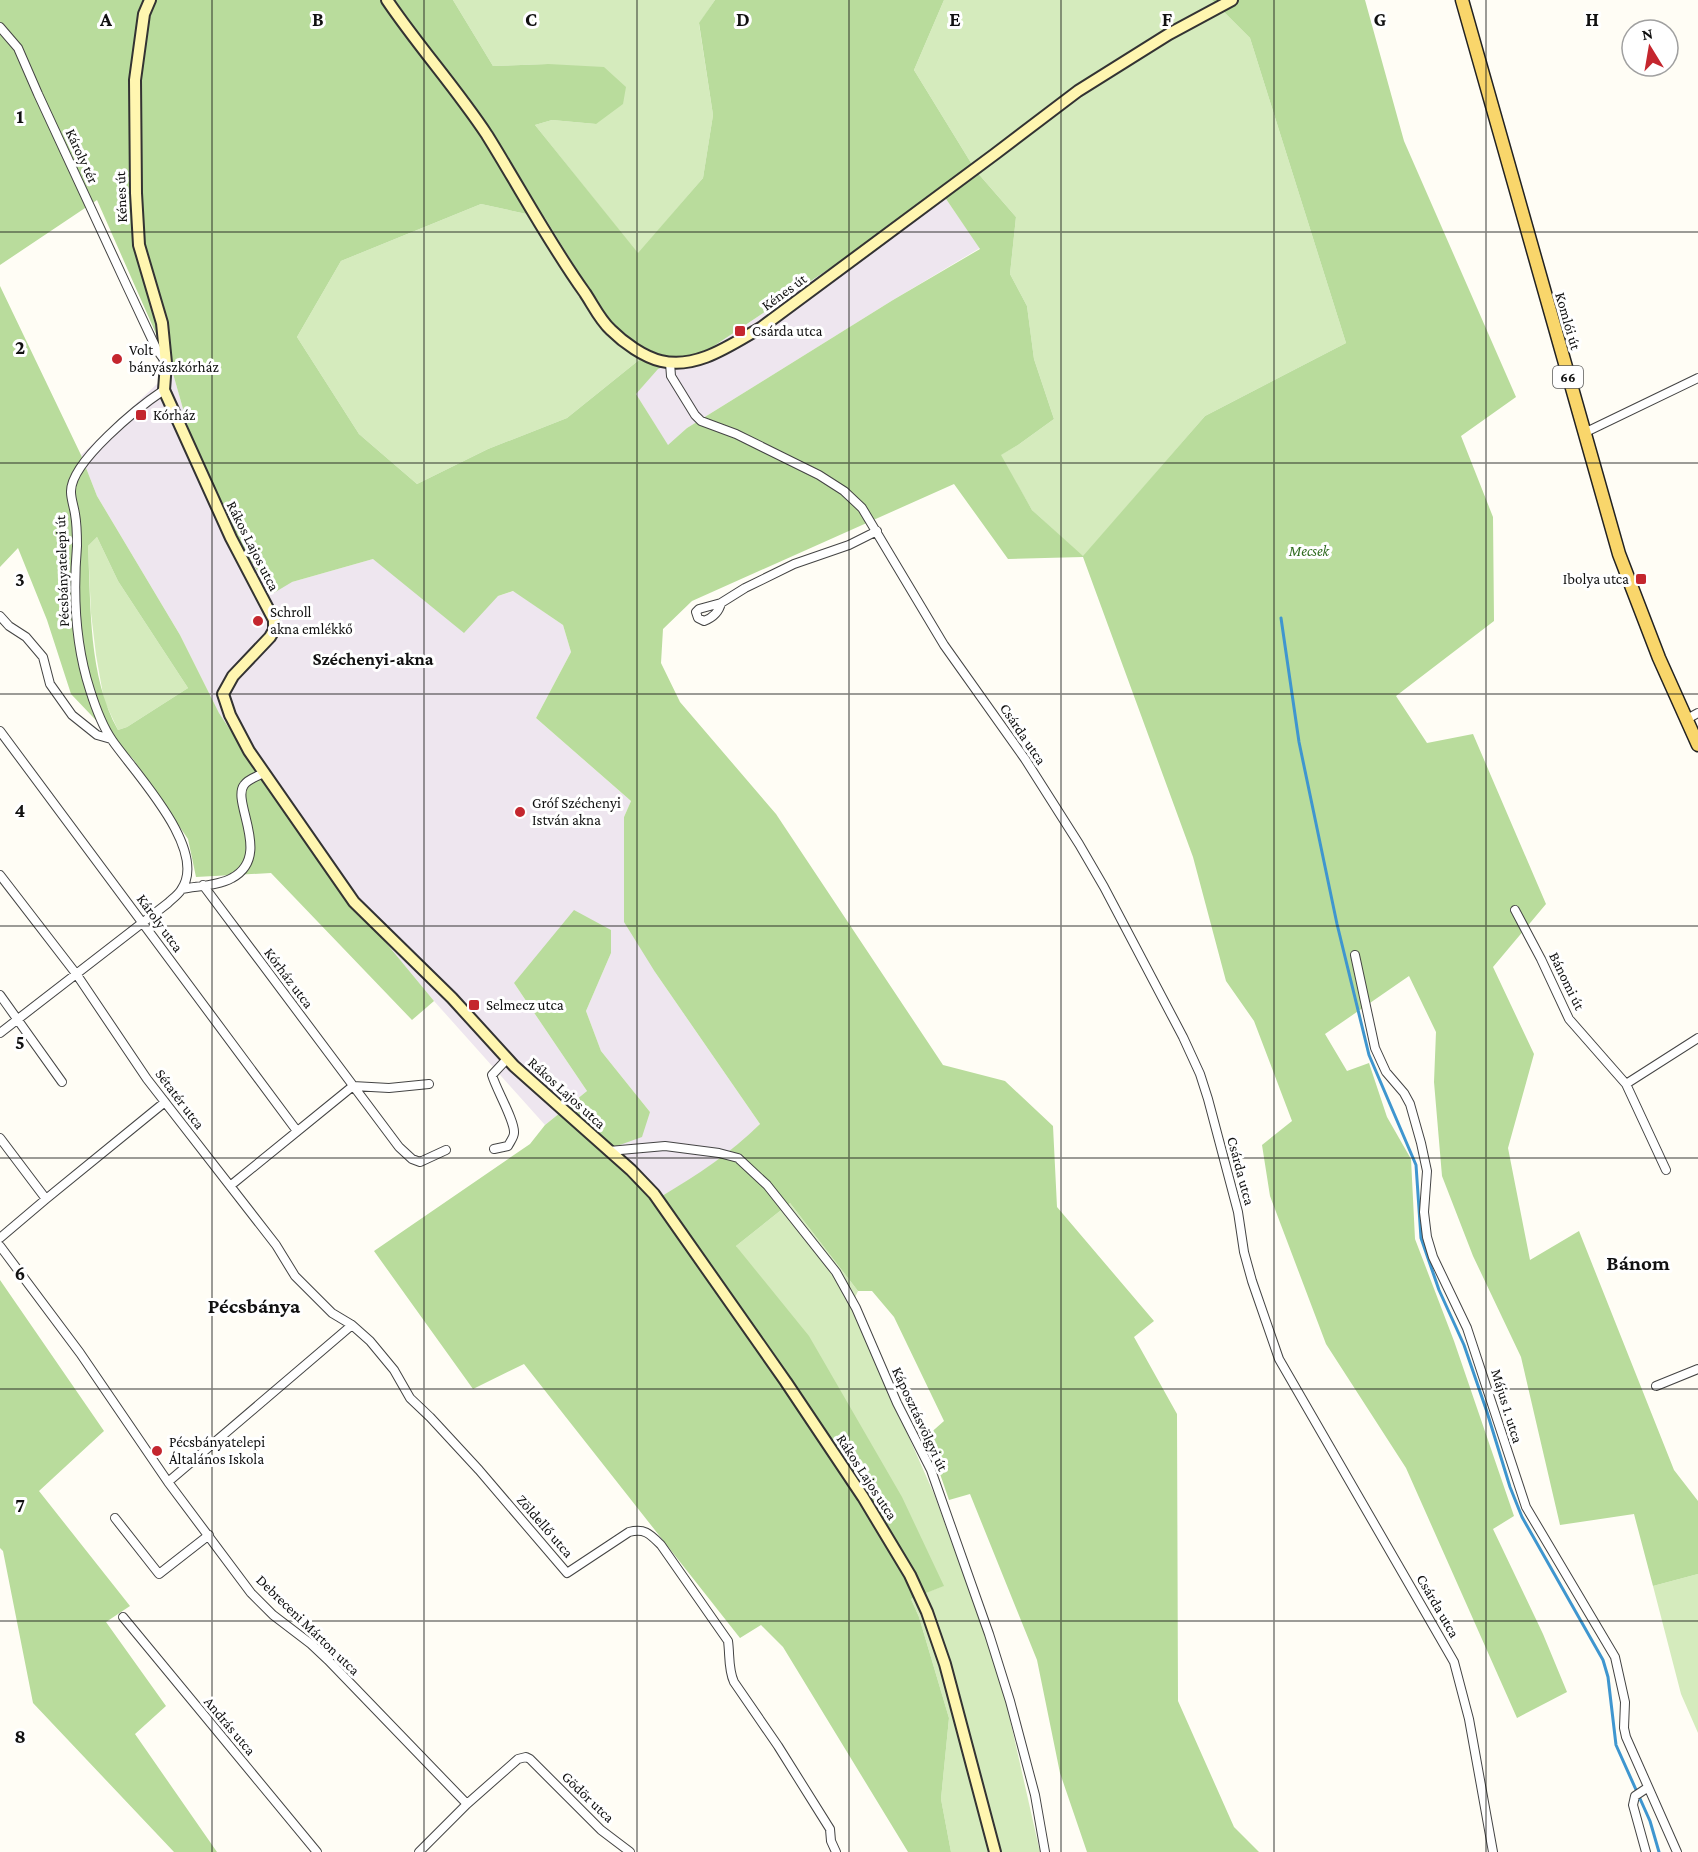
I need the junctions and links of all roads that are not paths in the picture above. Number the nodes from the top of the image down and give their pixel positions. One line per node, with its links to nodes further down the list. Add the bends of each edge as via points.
1 (150, 0): 6 (street, Kénes út, via 144,14 135,80 136,193 139,245 162,323)
2 (387, 0): 7 (street, Kénes út, via 475,118 610,330 642,352)
3 (1232, 0): 7 (street, Kénes út, via 1169,33 1078,91 762,327 723,350)
4 (1462, 0): 10 (main road, Komlói út / 66)
5 (0, 27): 6 (street, Károly tér, via 18,48)
6 (166, 363): 9 (street, Kénes út)
7 (670, 363): 11 (street, Csárda utca, via 671,376 701,421 819,475 862,508)
8 (1698, 378): 10 (street)
9 (164, 390): 16 (street, Pécsbányatelepi út, via 125,418 83,463 70,491 77,536 77,630 90,691); 18 (street, Rákos Lajos utca, via 231,538 274,620 270,637 233,676 223,694 235,727)
10 (1584, 433): 14 (main road, Komlói út / 66, via 1630,585 1659,658)
11 (877, 531): 12 (street, via 794,564); 61 (street, Csárda utca, via 944,645 1025,759 1079,844 1183,1037 1208,1099 1247,1262 1279,1359 1454,1662 1469,1719)
12 (721, 603)
13 (0, 616): 16 (street, via 44,657 50,684 72,715 97,735)
14 (1692, 716): 17 (main road, Komlói út / 66)
15 (0, 731): 23 (street, Károly utca)
16 (111, 739): 21 (street, Pécsbányatelepi út, via 155,794 175,827 185,852 186,877)
17 (1698, 745)
18 (264, 773): 20 (street, via 247,782 241,791 250,839 245,864 230,880); 30 (street, Rákos Lajos utca, via 354,902 452,998)
19 (0, 875): 25 (street, Sétatér utca)
20 (203, 885): 21 (street); 34 (street, Kórház utca)
21 (182, 889): 23 (street)
22 (1515, 910): 33 (street, Bánomi út, via 1569,1019)
23 (143, 922): 25 (street); 36 (street, Károly utca)
24 (1355, 955): 53 (street, Május 1. utca, via 1375,1048 1386,1072 1410,1104 1421,1143 1427,1171 1424,1212 1433,1257 1467,1328 1526,1507 1615,1657 1625,1702 1624,1728)
25 (76, 975): 27 (street); 35 (street, Sétatér utca)
26 (0, 995): 27 (street)
27 (17, 1020): 28 (street); 31 (street)
28 (0, 1033)
29 (1698, 1038): 33 (street)
30 (507, 1059): 38 (street, via 492,1075 514,1134 508,1146); 40 (street, Rákos Lajos utca)
31 (62, 1082)
32 (429, 1084): 34 (street)
33 (1626, 1084): 41 (street, Bánomi út)
34 (353, 1086): 36 (street); 39 (street, via 412,1159 420,1162)
35 (165, 1102): 42 (street, Sétatér utca); 43 (street)
36 (297, 1131): 42 (street)
37 (0, 1138): 43 (street)
38 (494, 1149)
39 (446, 1150)
40 (609, 1151): 59 (street, Rákos Lajos utca, via 669,1214 892,1542 927,1612 945,1664); 60 (street, Káposztásvölgyi út, via 665,1146 738,1158 767,1185 836,1272 931,1470 1010,1701 1035,1795)
41 (1666, 1170)
42 (230, 1186): 46 (street, Sétatér utca, via 295,1276 332,1313)
43 (46, 1199): 44 (street)
44 (0, 1238)
45 (0, 1246): 49 (street, Debreceni Márton utca, via 80,1353)
46 (352, 1325): 49 (street); 58 (street, Zöldellő utca, via 394,1370 410,1398 479,1470 567,1573 629,1532 647,1532 661,1545 728,1641 729,1672 734,1682 830,1829)
47 (1698, 1369): 48 (street)
48 (1656, 1386)
49 (168, 1482): 51 (street, Debreceni Márton utca)
50 (115, 1518): 51 (street, via 159,1574)
51 (209, 1535): 54 (street, Debreceni Márton utca, via 251,1593 328,1660)
52 (123, 1617): 55 (street, András utca)
53 (1641, 1792): 62 (street, via 1633,1805); 63 (street, Május 1. utca)
54 (467, 1804): 56 (street); 57 (street, Gödör utca, via 518,1758 526,1757 601,1830)
55 (317, 1852)
56 (419, 1852)
57 (630, 1852)
58 (836, 1852)
59 (994, 1852)
60 (1045, 1852)
61 (1493, 1852)
62 (1646, 1852)
63 (1677, 1852)

